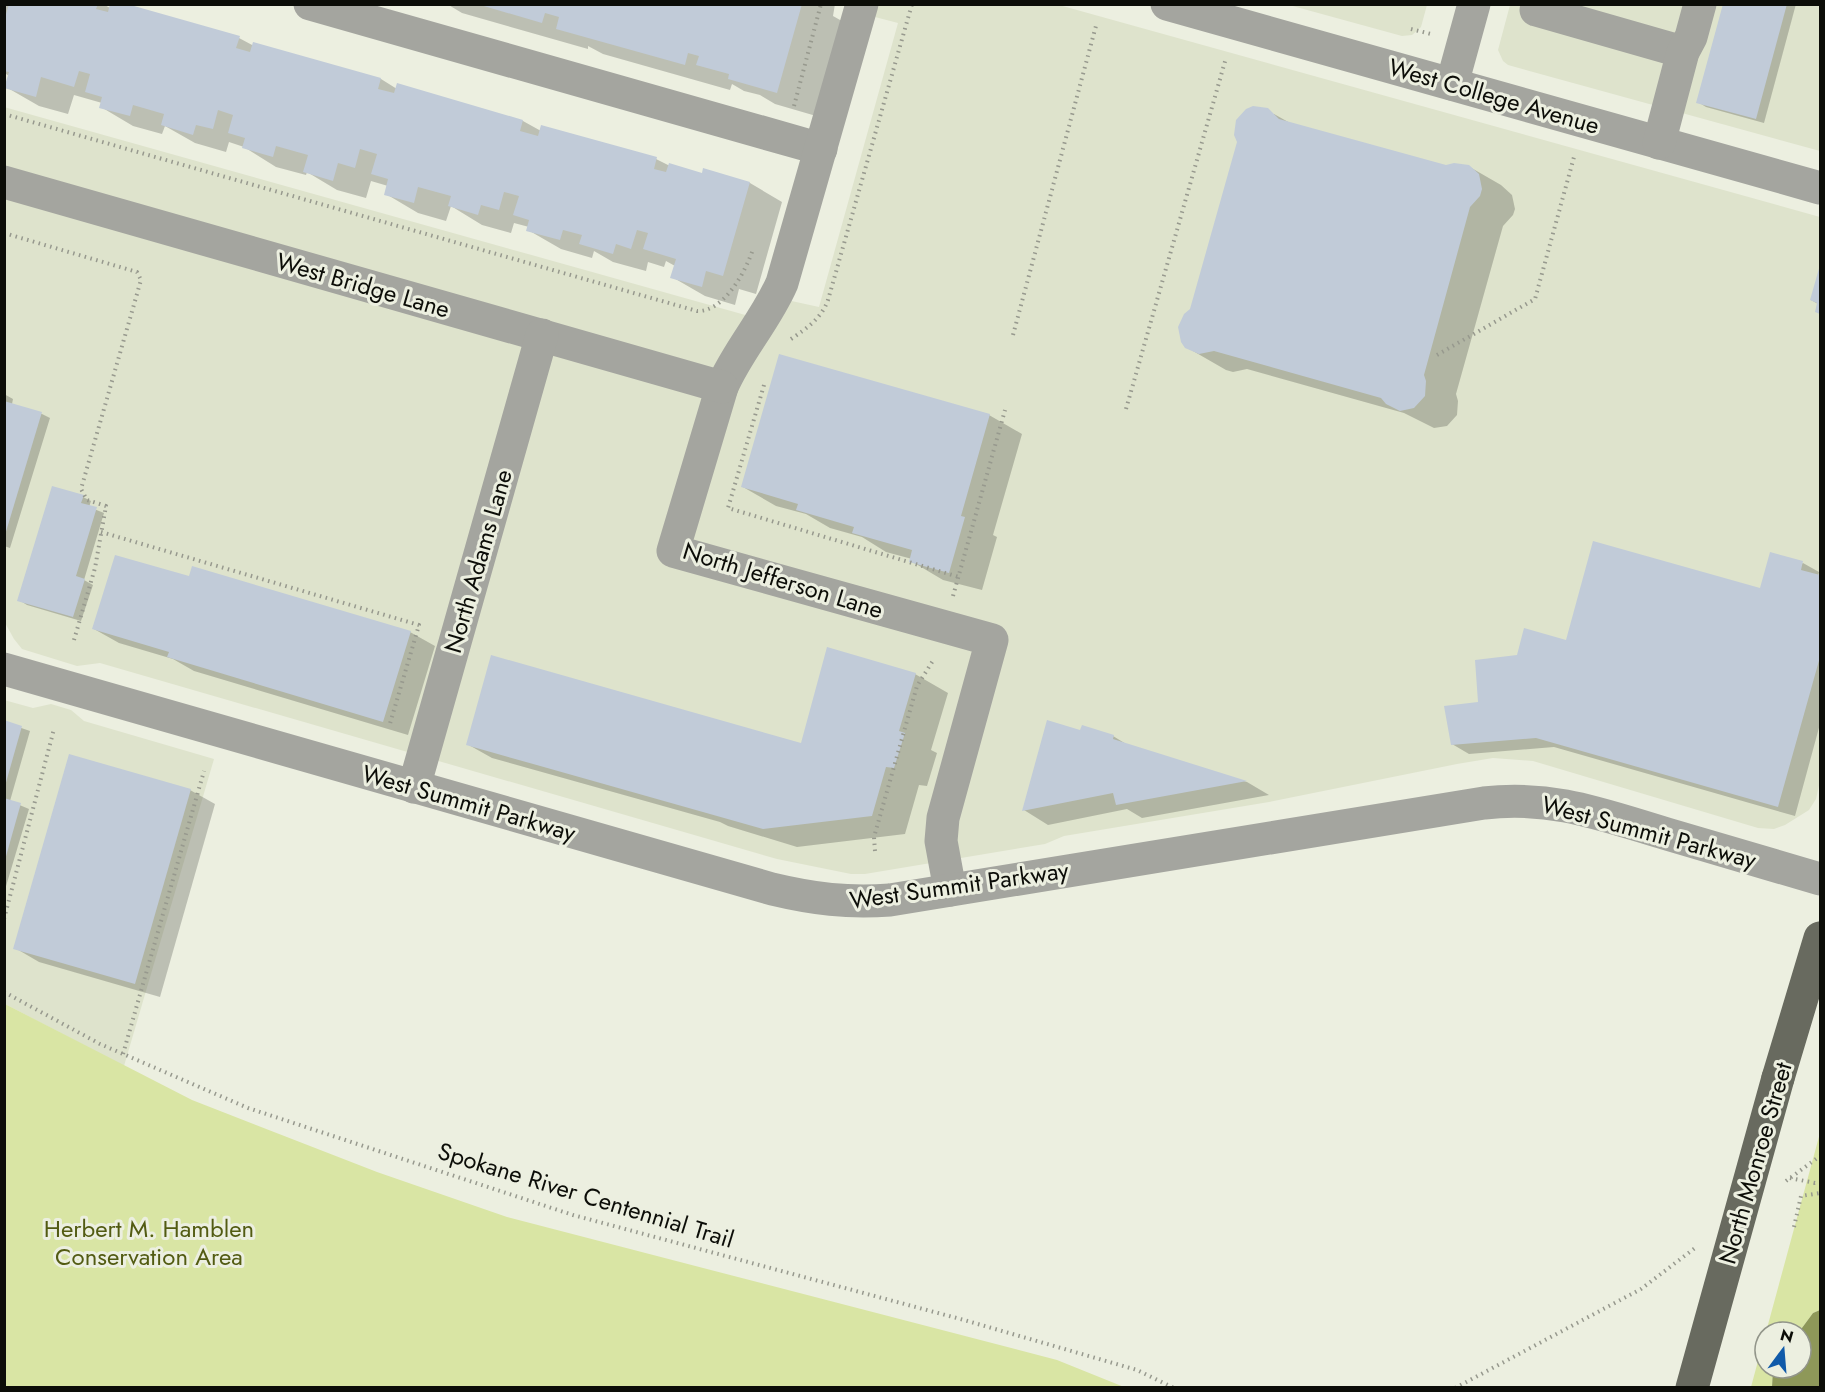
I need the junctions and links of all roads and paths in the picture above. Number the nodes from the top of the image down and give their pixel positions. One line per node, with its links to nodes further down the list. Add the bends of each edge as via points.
1 (310, 4): 14 (street)
2 (821, 4): 14 (path)
3 (862, 4): 16 (street, North Jefferson Lane)
4 (912, 4): 24 (path, via 825,310)
5 (1167, 4): 12 (street, West College Avenue)
6 (1474, 4): 12 (street)
7 (1538, 4): 10 (street, via 1536,10)
8 (1700, 4): 10 (street)
9 (1097, 22): 23 (path)
10 (1683, 52): 15 (street)
11 (1226, 58): 28 (path)
12 (1452, 84): 15 (street, West College Avenue)
13 (4, 114): 21 (path, via 698,311 712,309 738,281)
14 (785, 138): 16 (street)
15 (1659, 143): 19 (street, West College Avenue)
16 (821, 148): 27 (street, North Jefferson Lane, via 778,291)
17 (1574, 157): 25 (path, via 1535,299)
18 (4, 182): 22 (street, West Bridge Lane)
19 (1821, 188)
20 (4, 233): 30 (path, via 140,275 141,285 81,489 87,500 106,506)
21 (756, 241)
22 (542, 335): 27 (street, West Bridge Lane); 39 (street, North Adams Lane)
23 (1013, 335)
24 (784, 345)
25 (1437, 355)
26 (765, 382): 31 (path, via 728,507)
27 (722, 387): 42 (street, North Jefferson Lane, via 673,551 992,640 943,818 941,841)
28 (1126, 409)
29 (1005, 410): 31 (path)
30 (101, 532): 33 (path); 36 (path, via 419,625)
31 (959, 577): 32 (path)
32 (952, 602)
33 (74, 640)
34 (935, 658): 40 (path, via 917,686 874,837)
35 (4, 669): 39 (street, West Summit Parkway)
36 (389, 727)
37 (54, 729): 43 (path)
38 (204, 771): 46 (path)
39 (414, 787): 42 (street, West Summit Parkway, via 805,897 864,902)
40 (875, 851)
41 (1821, 879): 42 (street, West Summit Parkway, via 1577,808 1516,800)
42 (950, 890)
43 (4, 919)
44 (1821, 938): 56 (main road, North Monroe Street, bridge)
45 (4, 992): 46 (path, Spokane River Centennial Trail)
46 (123, 1054): 54 (path, Spokane River Centennial Trail, via 248,1108 573,1215 964,1320 1137,1370)
47 (1821, 1155): 48 (path)
48 (1789, 1178): 49 (path); 50 (path)
49 (1821, 1182)
50 (1780, 1185)
51 (1821, 1193): 52 (path, via 1801,1196)
52 (1794, 1227)
53 (1697, 1247): 55 (path, via 1641,1289)
54 (1174, 1388)
55 (1455, 1388)
56 (1692, 1388)

